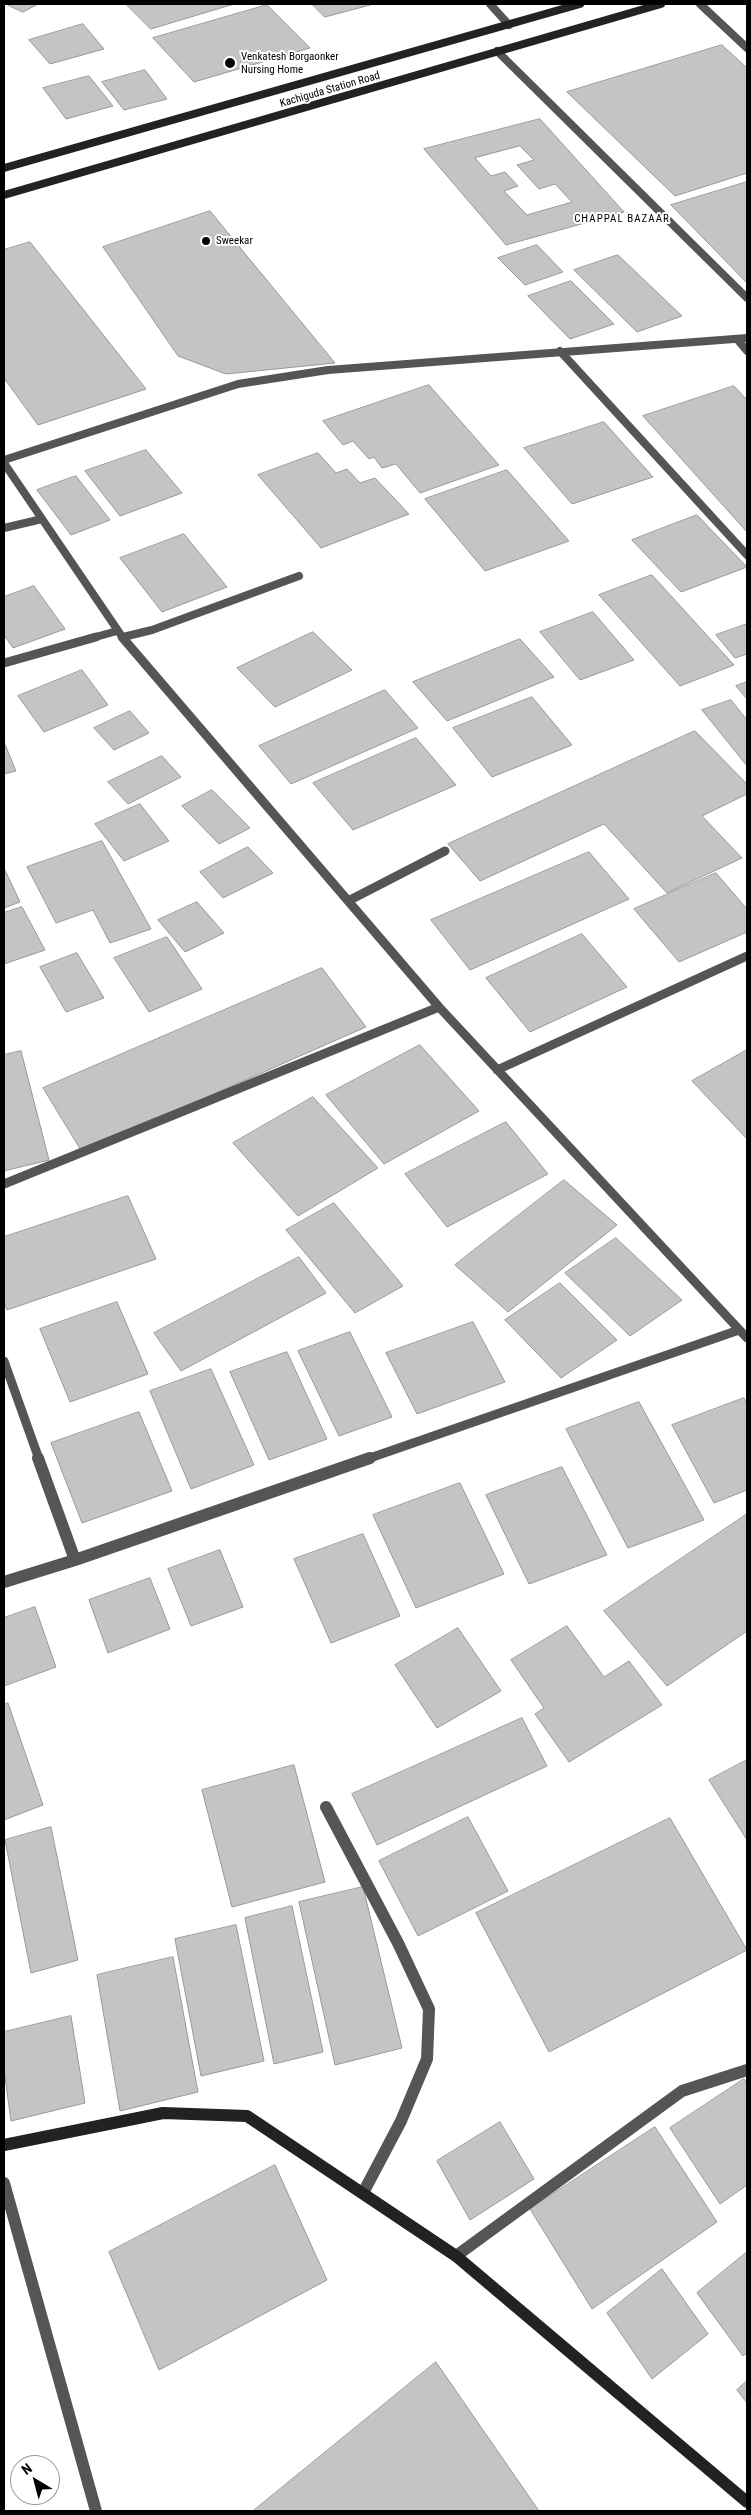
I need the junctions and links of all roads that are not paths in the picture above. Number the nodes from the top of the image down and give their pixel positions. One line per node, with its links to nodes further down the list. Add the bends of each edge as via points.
1 (490, 4): 5 (street)
2 (580, 4): 5 (main road, Kachiguda Station Road)
3 (661, 4): 7 (main road, Kachiguda Station Road)
4 (700, 4): 6 (street)
5 (509, 25): 8 (main road, Kachiguda Station Road)
6 (747, 48)
7 (497, 51): 9 (main road, Kachiguda Station Road); 10 (street)
8 (4, 168)
9 (4, 195)
10 (747, 298)
11 (747, 338): 12 (street)
12 (737, 339): 13 (street); 14 (street)
13 (560, 351): 15 (street, via 328,370 238,384); 18 (street)
14 (747, 351)
15 (4, 462): 16 (street)
16 (42, 519): 17 (street); 20 (street)
17 (4, 528)
18 (747, 555)
19 (299, 576): 20 (street, via 152,630)
20 (120, 634): 21 (street); 23 (street)
21 (4, 663)
22 (445, 851): 23 (street)
23 (350, 900): 25 (street)
24 (747, 956): 26 (street)
25 (439, 1007): 26 (street); 27 (street)
26 (497, 1070): 28 (street)
27 (4, 1184)
28 (743, 1334): 30 (street)
29 (4, 1361): 30 (street)
30 (75, 1560): 31 (street)
31 (4, 1582)
32 (326, 1807): 36 (street, via 429,2009 427,2059 401,2122)
33 (747, 2070): 37 (street, via 682,2091)
34 (4, 2144): 36 (main road, via 163,2113 247,2116)
35 (4, 2183): 39 (street)
36 (363, 2193): 37 (main road)
37 (456, 2256): 38 (main road)
38 (747, 2502)
39 (96, 2511)

